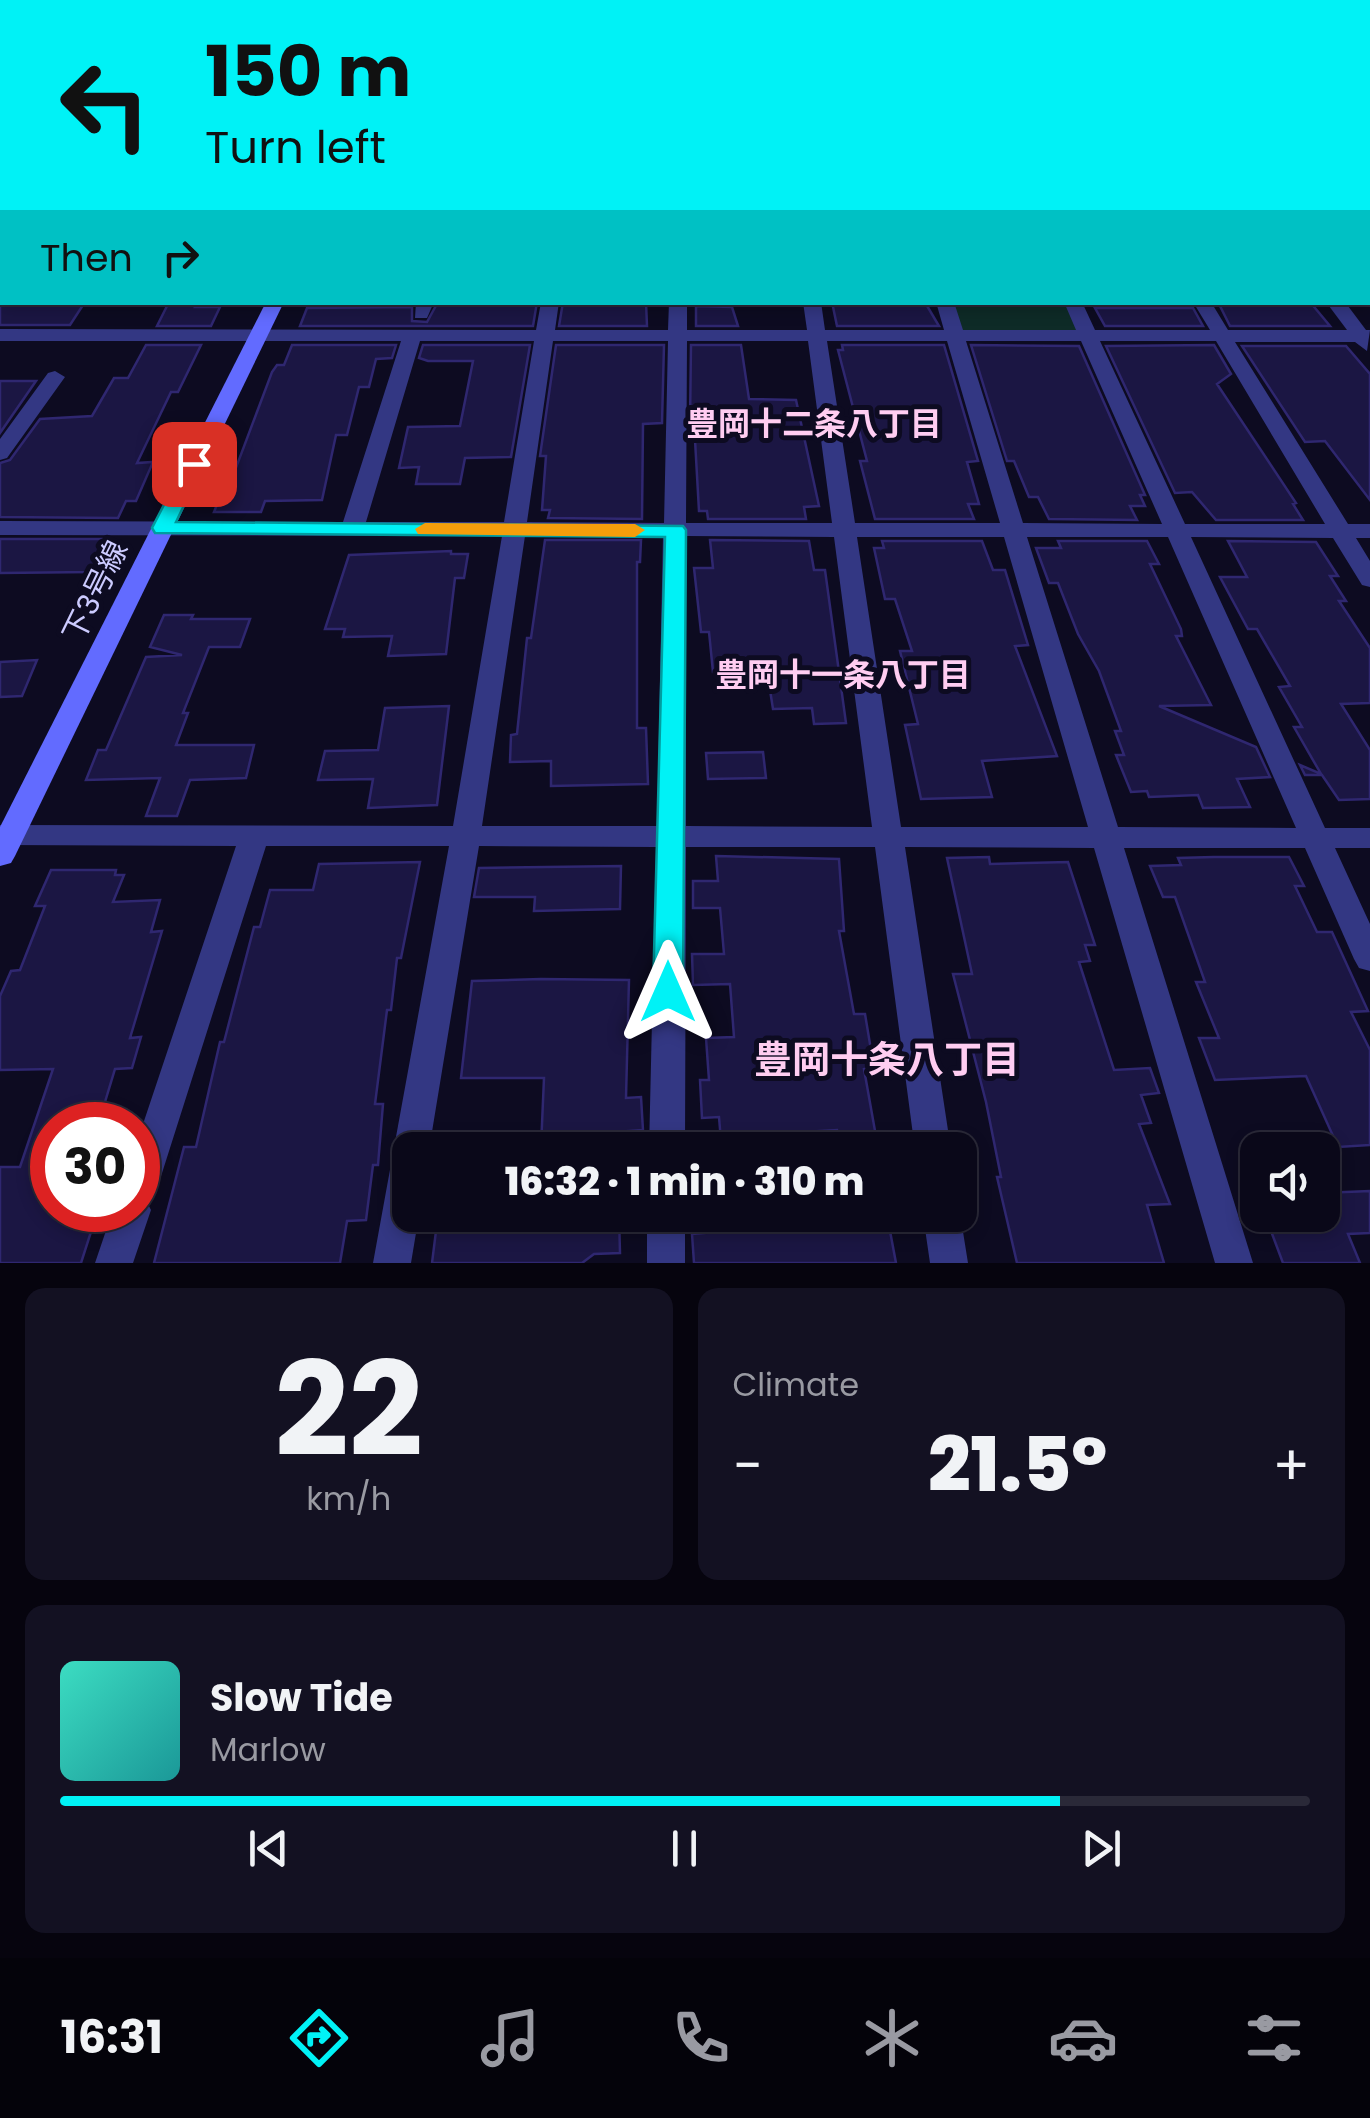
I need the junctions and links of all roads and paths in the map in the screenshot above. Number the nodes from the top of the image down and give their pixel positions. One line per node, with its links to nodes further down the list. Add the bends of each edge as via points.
1 (274, 305): 13 (street, 下3号線)
2 (550, 305): 9 (street)
3 (678, 305): 10 (street)
4 (813, 305): 15 (street)
5 (946, 305): 16 (street)
6 (1074, 305): 17 (street)
7 (1204, 305): 11 (street)
8 (1337, 305): 18 (street)
9 (545, 335): 10 (street); 14 (street); 24 (street)
10 (678, 335): 15 (street); 25 (street)
11 (1222, 335): 17 (street); 18 (street); 29 (street)
12 (0, 336): 13 (street)
13 (259, 336): 14 (street); 22 (street, 下3号線)
14 (412, 336): 23 (street)
15 (818, 336): 16 (street); 28 (street)
16 (956, 336): 17 (street); 26 (street)
17 (1088, 336): 27 (street)
18 (1367, 341)
19 (56, 376): 20 (street)
20 (0, 454)
21 (0, 528): 22 (street)
22 (162, 528): 23 (street); 39 (street, 下3号線)
23 (352, 529): 24 (street)
24 (512, 530): 25 (street); 33 (street)
25 (676, 530): 28 (street); 34 (street)
26 (1013, 530): 27 (street); 28 (street); 36 (street)
27 (1175, 530): 29 (street); 37 (street)
28 (846, 531): 35 (street)
29 (1340, 531): 30 (street); 31 (street)
30 (1370, 531)
31 (1370, 580)
32 (256, 834): 33 (street); 39 (street); 41 (street)
33 (466, 835): 34 (street); 42 (street)
34 (669, 835): 35 (street); 43 (street)
35 (889, 837): 36 (street); 44 (street)
36 (1106, 838): 37 (street); 53 (street)
37 (1314, 838): 38 (street); 40 (street)
38 (1370, 838)
39 (4, 842)
40 (1370, 959)
41 (160, 1125)
42 (415, 1132)
43 (667, 1132)
44 (930, 1132)
45 (125, 1232): 49 (street)
46 (397, 1232): 50 (street)
47 (666, 1232): 51 (street)
48 (944, 1232): 52 (street)
49 (114, 1263)
50 (392, 1263)
51 (666, 1263)
52 (949, 1263)
53 (1234, 1263)

